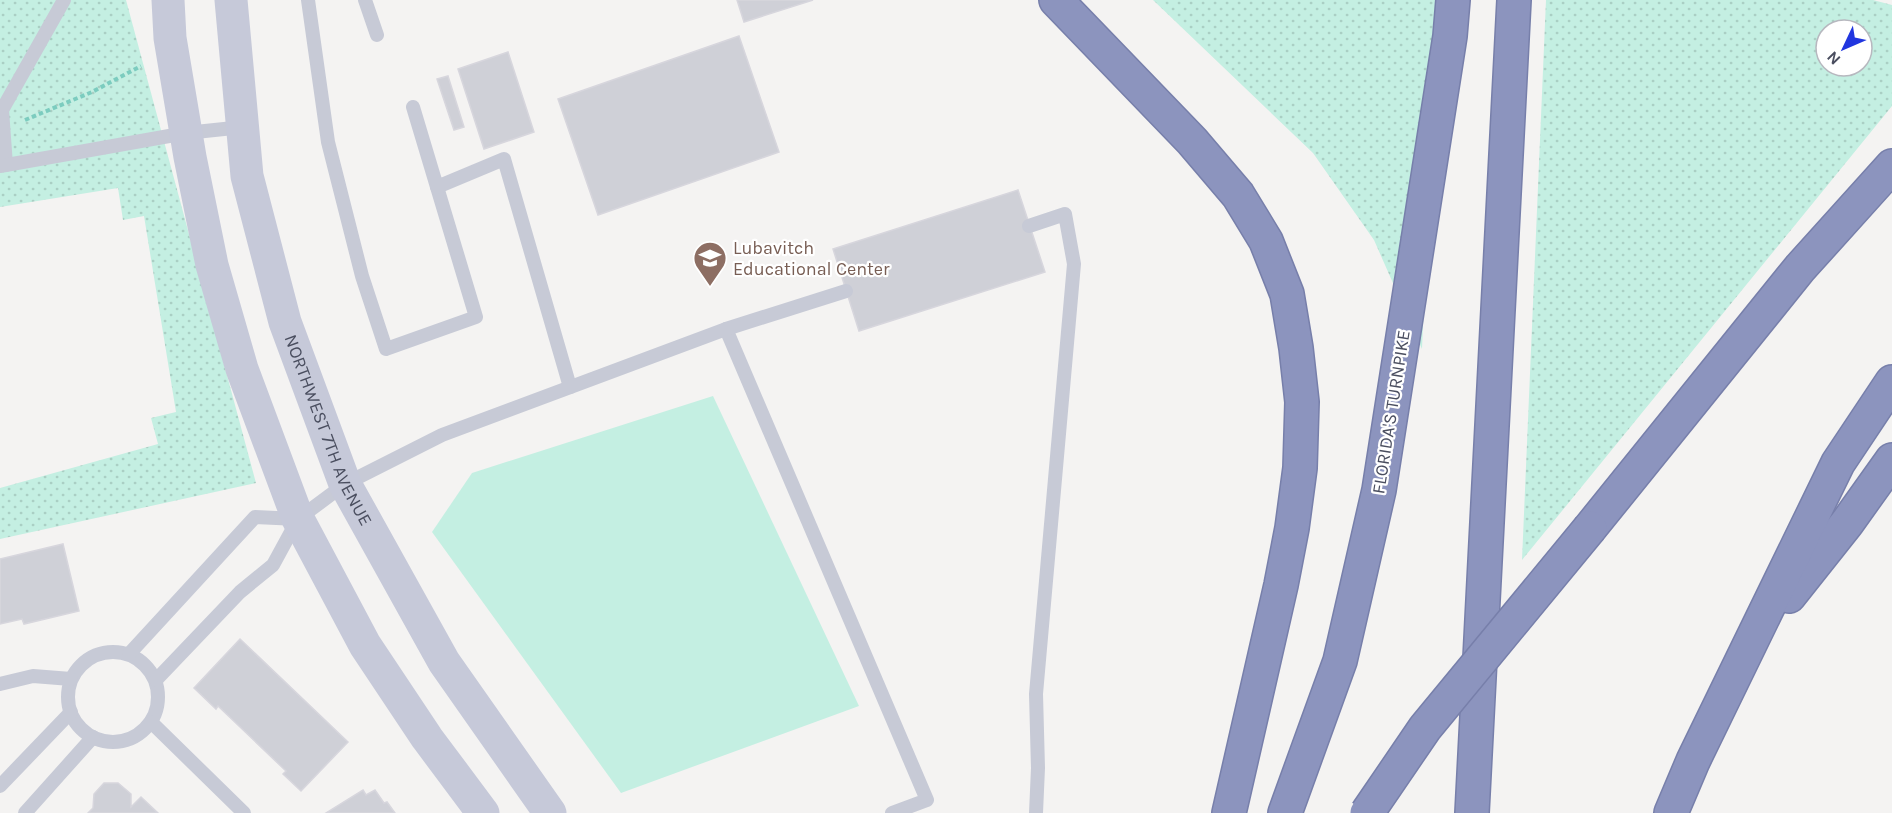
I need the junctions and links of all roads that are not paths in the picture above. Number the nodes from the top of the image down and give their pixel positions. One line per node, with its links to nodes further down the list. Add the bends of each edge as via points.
1 (64, 0): 13 (lane, via 2,110)
2 (168, 0): 12 (street, via 170,38)
3 (231, 0): 11 (street, NORTHWEST 7TH AVENUE)
4 (308, 0): 15 (lane, via 328,142 362,276 386,349 476,317)
5 (365, 0): 9 (lane)
6 (1056, 0): 39 (highway, via 1192,141 1238,195 1266,241 1287,294 1302,402 1300,468 1281,585)
7 (1454, 0): 40 (highway, FLORIDA'S TURNPIKE, via 1379,490 1340,661)
8 (1514, 0): 42 (highway)
9 (376, 35)
10 (413, 107): 15 (lane)
11 (243, 127): 12 (lane); 22 (street, NORTHWEST 7TH AVENUE, via 247,176 285,322)
12 (186, 134): 13 (lane); 23 (street, via 212,265 242,369)
13 (3, 165)
14 (1892, 166): 41 (highway, bridge, via 1800,268 1425,728)
15 (437, 187): 20 (lane, via 504,159)
16 (1029, 226): 38 (lane, via 1065,214 1074,264 1036,694)
17 (846, 291): 18 (lane)
18 (726, 329): 20 (lane); 37 (lane, via 927,800)
19 (1892, 382): 24 (highway, via 1838,463)
20 (570, 387): 22 (lane, via 442,435)
21 (1892, 460): 24 (highway)
22 (345, 484): 23 (lane); 36 (street, NORTHWEST 7TH AVENUE, via 444,662)
23 (298, 519): 25 (lane, via 255,517); 27 (lane, via 273,565 240,592); 35 (street, via 366,645 427,738)
24 (1752, 642): 43 (highway)
25 (129, 654): 26 (lane, via 116,651 89,658); 27 (lane, via 140,660)
26 (71, 679): 28 (lane, via 33,676); 29 (lane)
27 (156, 680): 30 (lane, via 157,709)
28 (0, 684)
29 (71, 712): 31 (lane); 32 (lane)
30 (150, 722): 31 (lane, via 142,732 118,742); 34 (lane)
31 (93, 737): 33 (lane)
32 (0, 786)
33 (25, 813)
34 (244, 813)
35 (483, 813)
36 (550, 813)
37 (892, 813)
38 (1036, 813)
39 (1228, 813)
40 (1285, 813)
41 (1367, 813)
42 (1472, 813)
43 (1671, 813)

